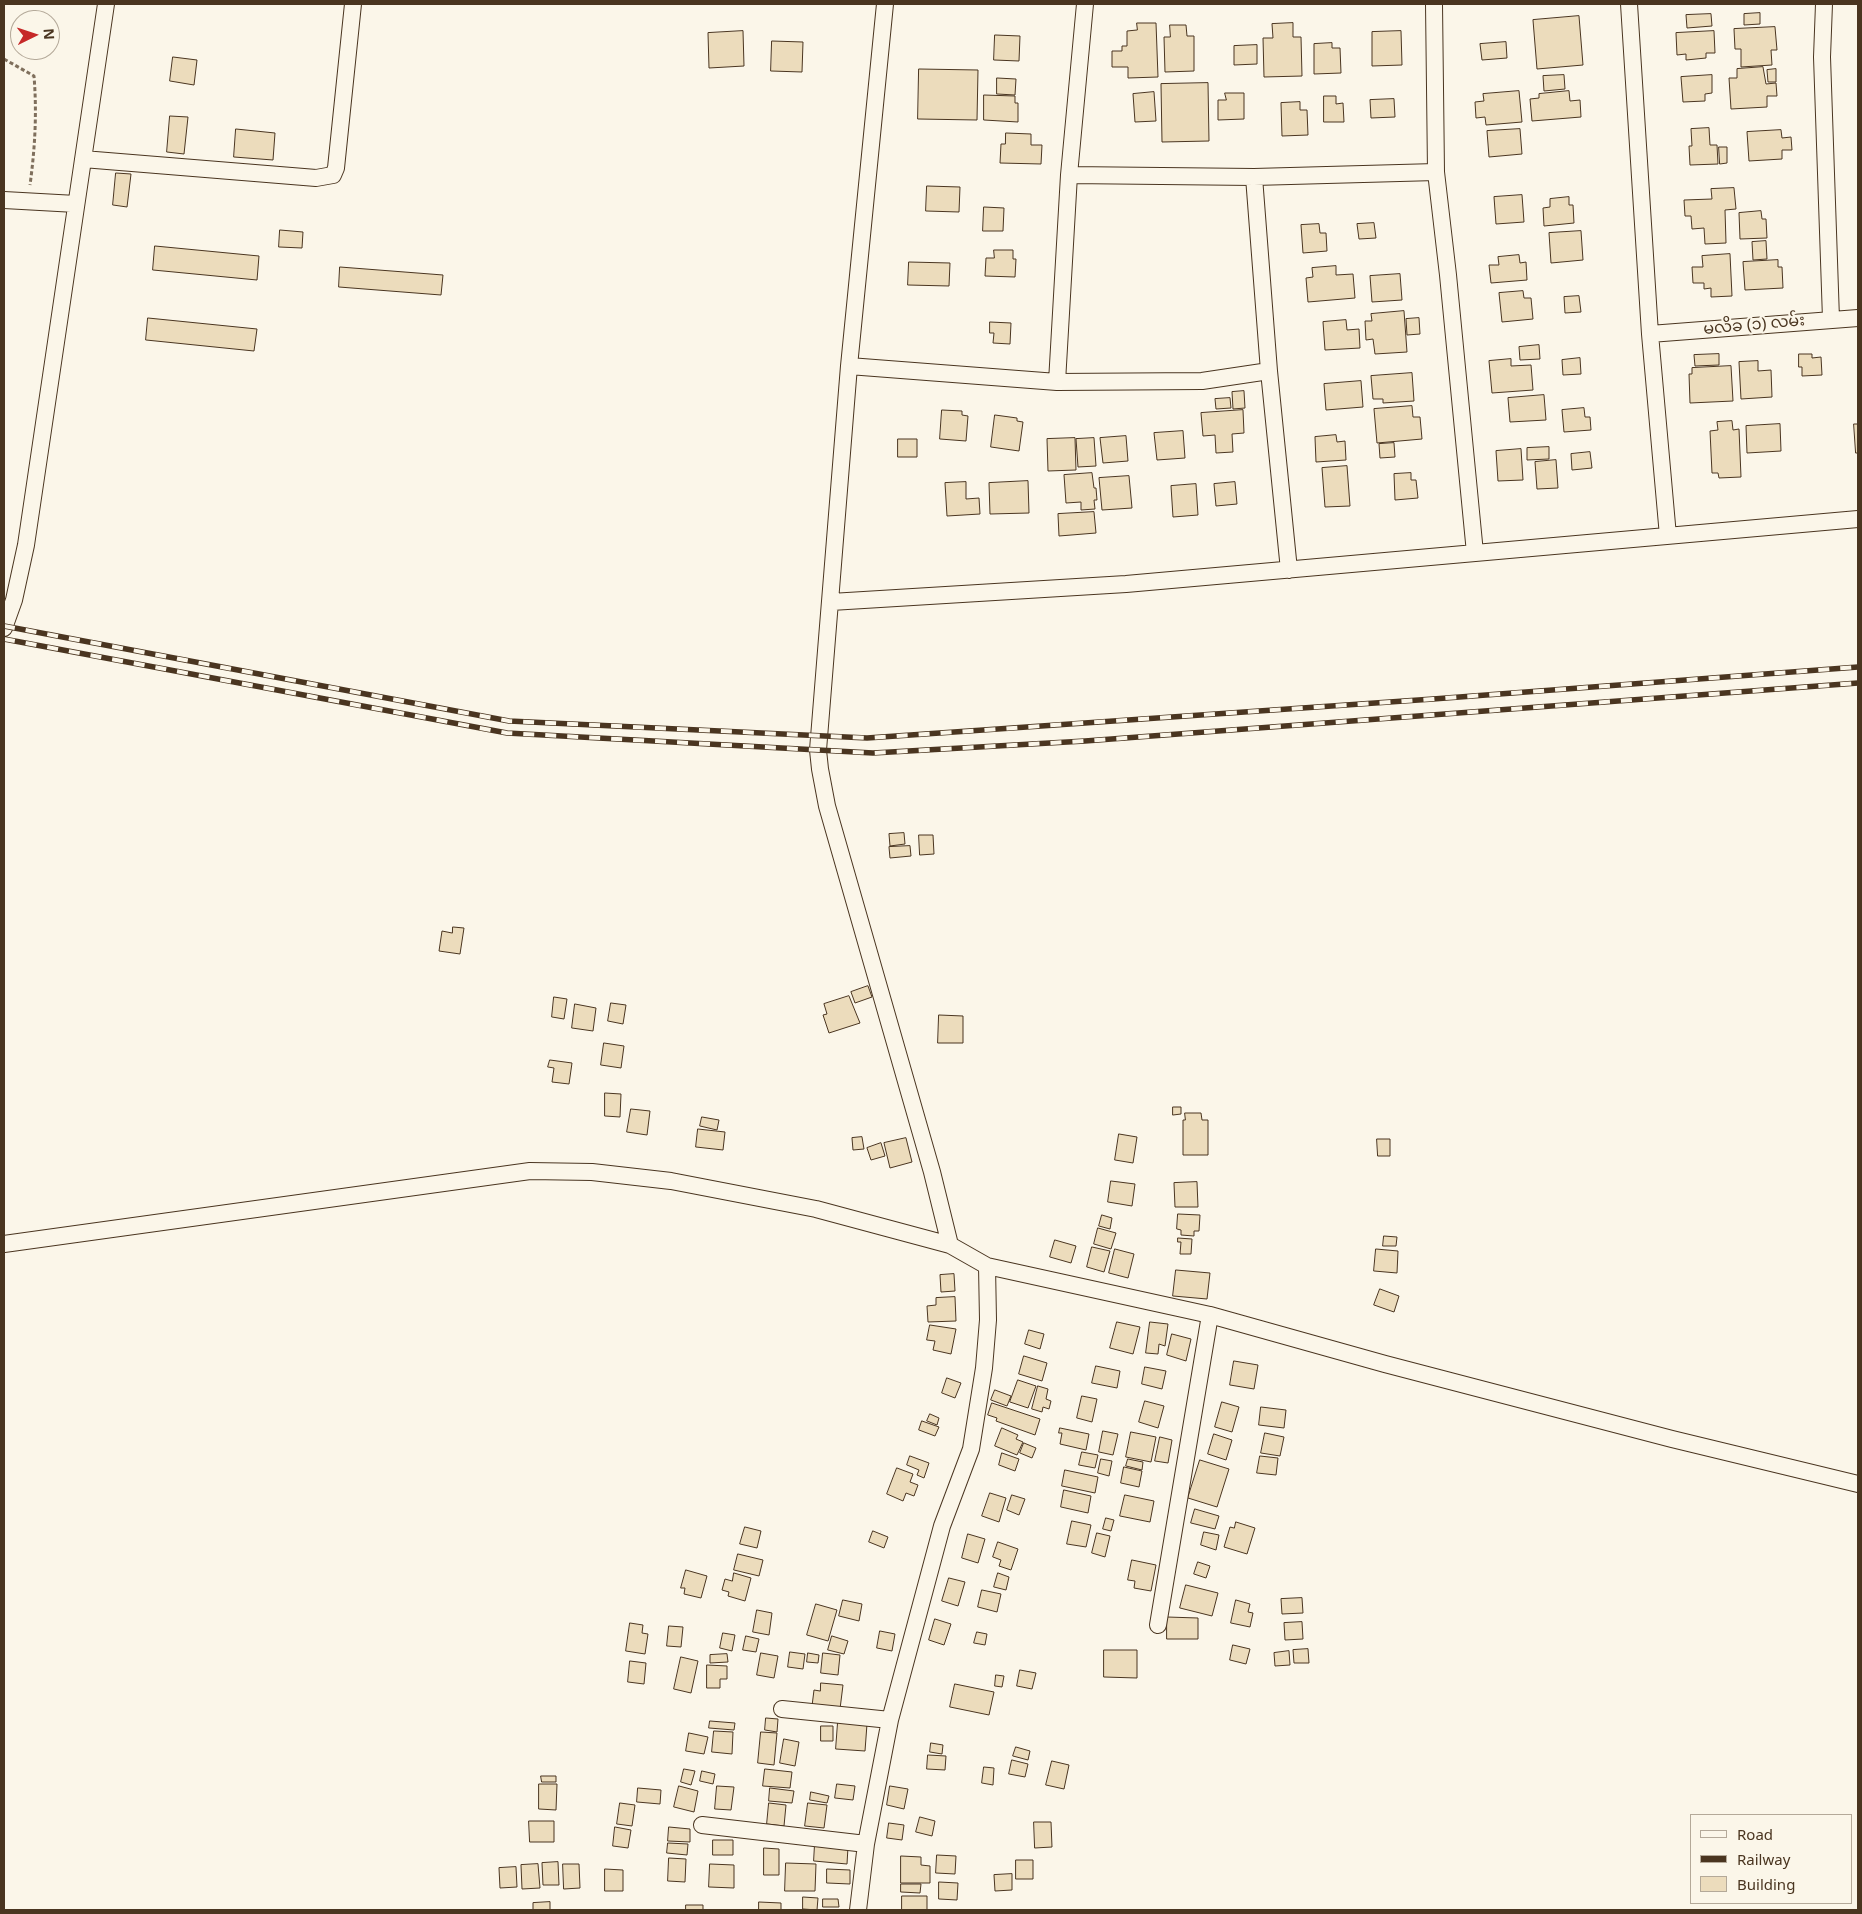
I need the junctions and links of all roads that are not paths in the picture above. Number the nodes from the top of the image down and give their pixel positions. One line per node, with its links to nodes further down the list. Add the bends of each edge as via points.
1 (106, 4): 8 (street)
2 (353, 4): 8 (street, via 333,176 316,178)
3 (885, 4): 17 (street)
4 (1085, 4): 10 (street)
5 (1434, 4): 9 (street)
6 (1629, 4): 16 (street)
7 (1824, 4): 15 (street, via 1822,57)
8 (83, 159): 13 (street)
9 (1436, 172): 11 (street); 22 (street)
10 (1069, 175): 11 (street); 19 (street)
11 (1254, 177): 18 (street)
12 (4, 200): 13 (street)
13 (76, 204): 25 (street, via 26,545)
14 (1858, 318): 15 (street, မလိခ (၁) လမ်း)
15 (1831, 319): 16 (street, မလိခ (၁) လမ်း)
16 (1650, 334): 21 (street)
17 (849, 366): 19 (street); 24 (street)
18 (1268, 371): 19 (street, via 1202,381); 23 (street)
19 (1057, 382)
20 (1858, 520): 21 (street)
21 (1668, 536): 22 (street)
22 (1475, 553): 23 (street)
23 (1289, 570): 24 (street, via 1126,584)
24 (830, 602): 27 (street, via 818,750 820,769 827,806)
25 (4, 628)
26 (4, 1244): 27 (street, via 530,1171 592,1172 671,1181 816,1209)
27 (950, 1245): 28 (street)
28 (987, 1266): 29 (street); 33 (street, via 988,1320 984,1368 971,1449 942,1526)
29 (1210, 1315): 30 (street, via 1652,1434); 31 (street)
30 (1858, 1484)
31 (1158, 1625)
32 (782, 1709): 33 (street)
33 (890, 1720): 35 (street)
34 (702, 1825): 35 (street)
35 (866, 1844): 36 (street)
36 (858, 1910)

